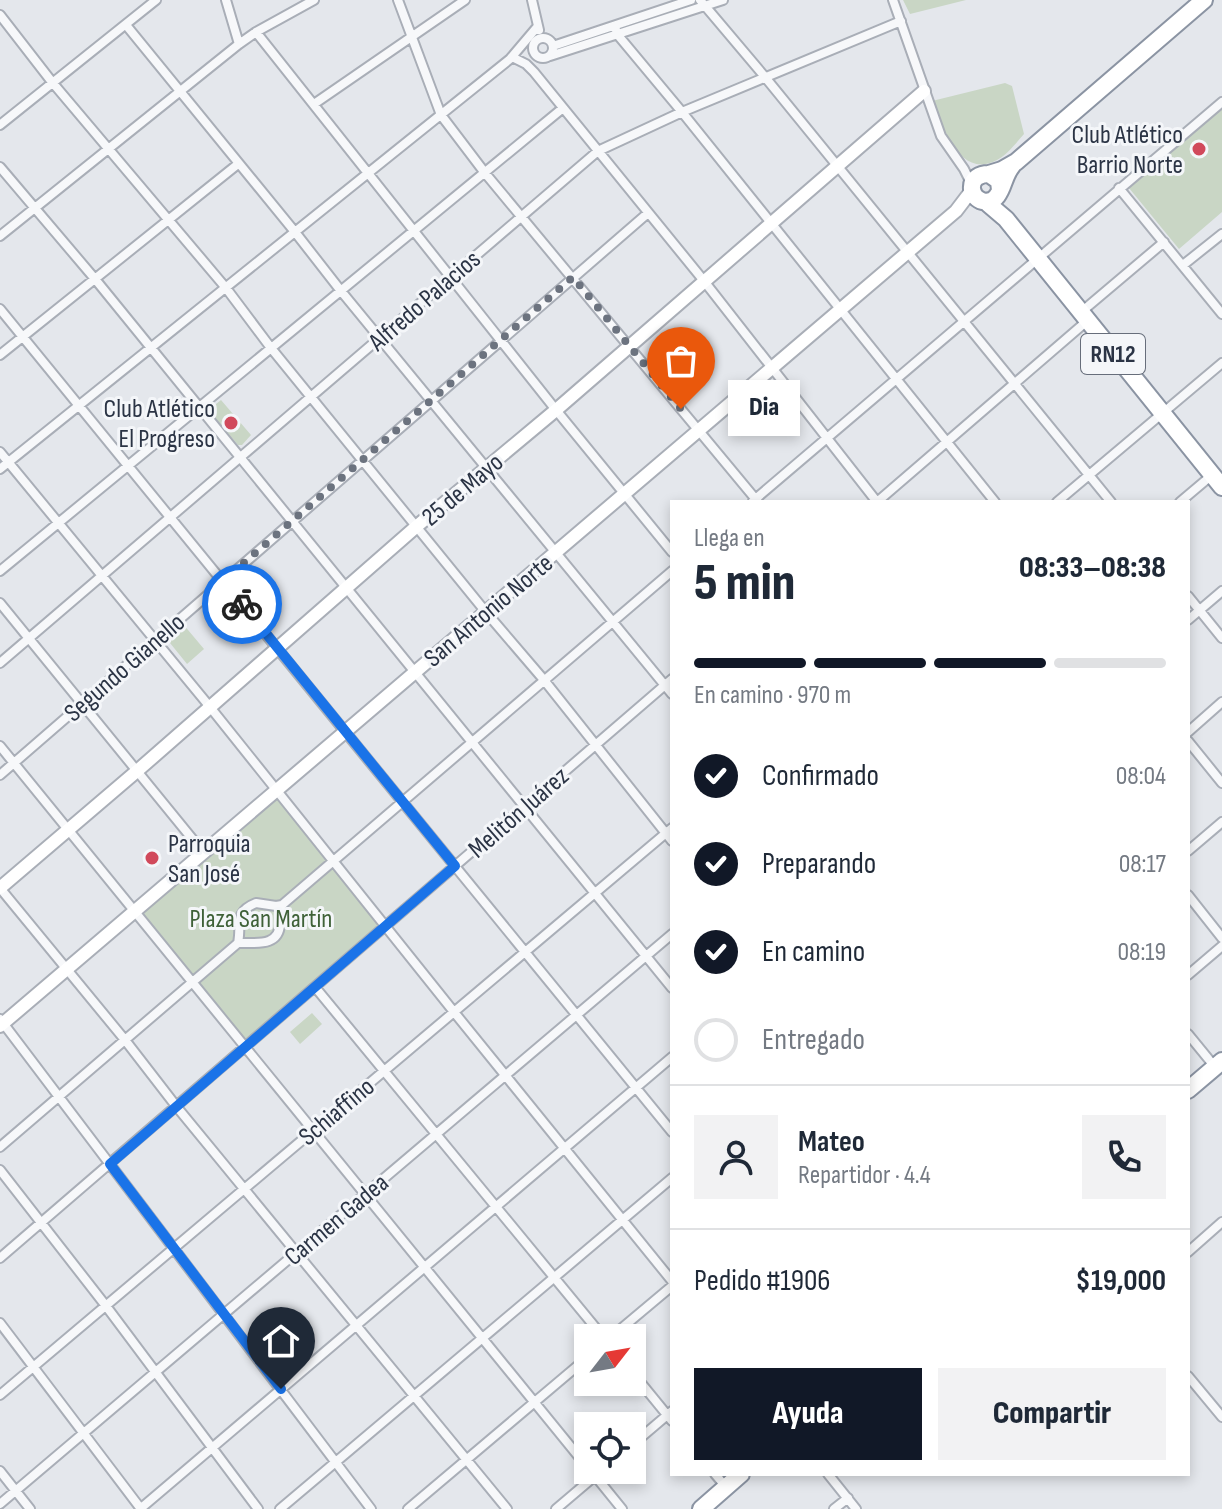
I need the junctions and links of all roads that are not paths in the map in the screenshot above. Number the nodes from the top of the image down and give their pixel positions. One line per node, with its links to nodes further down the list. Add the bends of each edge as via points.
1 (156, 0): 14 (street)
2 (226, 0): 20 (street)
3 (314, 0): 17 (street)
4 (398, 0): 18 (street)
5 (465, 0): 18 (street)
6 (532, 0): 15 (street)
7 (691, 0): 16 (street)
8 (723, 0): 11 (street)
9 (893, 0): 13 (street)
10 (1204, 0): 44 (highway)
11 (702, 3): 16 (street); 26 (street)
12 (0, 15): 27 (street)
13 (901, 21): 26 (street, Alfredo Palacios); 28 (street)
14 (126, 25): 27 (street); 29 (street)
15 (538, 26): 19 (street); 23 (street)
16 (616, 30): 22 (street); 24 (street); 33 (street)
17 (256, 32): 20 (street); 31 (street)
18 (410, 36): 31 (street); 34 (street)
19 (541, 38): 21 (street); 22 (street)
20 (239, 44): 29 (street)
21 (533, 45): 24 (street, via 536,54); 25 (street)
22 (553, 46): 24 (street)
23 (512, 57): 25 (street); 34 (street)
24 (547, 57): 25 (street)
25 (526, 64): 32 (street)
26 (765, 77): 33 (street, Alfredo Palacios); 41 (street)
27 (52, 82): 35 (street); 36 (street)
28 (924, 91): 38 (street); 41 (street, 25 de Mayo)
29 (179, 92): 36 (street); 39 (street)
30 (1222, 102): 45 (street)
31 (314, 104): 42 (street)
32 (563, 108): 37 (street); 43 (street)
33 (682, 112): 37 (street, Alfredo Palacios); 50 (street)
34 (441, 115): 42 (street); 43 (street)
35 (0, 125)
36 (109, 149): 46 (street); 49 (street)
37 (598, 151): 47 (street); 48 (street, Alfredo Palacios)
38 (952, 153): 44 (street, RN12); 44 (street, RN12)
39 (238, 164): 49 (street); 52 (street)
40 (0, 167): 46 (street)
41 (838, 167): 50 (street, 25 de Mayo); 56 (street)
42 (370, 173): 51 (street); 52 (street)
43 (485, 173): 48 (street); 51 (street)
44 (986, 187): 56 (street, San Antonio Norte); 57 (highway, RN12)
45 (1119, 188): 55 (street); 57 (street)
46 (35, 208): 54 (street); 61 (street)
47 (648, 213): 60 (street, Segundo Gianello); 62 (street)
48 (522, 215): 59 (street, Alfredo Palacios); 60 (street)
49 (168, 220): 61 (street); 63 (street)
50 (771, 222): 62 (street, 25 de Mayo); 66 (street)
51 (413, 231): 59 (street); 64 (street)
52 (295, 232): 63 (street); 64 (street)
53 (1222, 234): 58 (street)
54 (0, 236)
55 (1164, 242): 58 (street); 68 (street)
56 (908, 252): 66 (street, San Antonio Norte); 69 (street)
57 (1037, 258): 68 (highway, RN12); 69 (street)
58 (1183, 265): 67 (street)
59 (451, 277): 71 (street, Alfredo Palacios); 72 (street)
60 (573, 277): 72 (street, Segundo Gianello); 73 (street)
61 (95, 279): 70 (street); 75 (street)
62 (704, 281): 73 (street, 25 de Mayo); 78 (street)
63 (226, 288): 74 (street); 75 (street)
64 (341, 291): 71 (street); 74 (street)
65 (0, 309): 70 (street)
66 (840, 309): 78 (street, San Antonio Norte); 79 (street)
67 (1222, 314)
68 (1083, 317): 80 (street); 86 (highway, RN12)
69 (964, 320): 79 (street); 80 (street)
70 (23, 337): 76 (street); 83 (street)
71 (380, 338): 81 (street, Alfredo Palacios); 82 (street)
72 (501, 340): 82 (street, Segundo Gianello); 85 (street)
73 (630, 346): 85 (street, 25 de Mayo); 87 (street)
74 (271, 348): 81 (street); 84 (street)
75 (151, 349): 83 (street); 84 (street)
76 (0, 355)
77 (1222, 363): 86 (street)
78 (772, 367): 87 (street, San Antonio Norte); 88 (street)
79 (896, 379): 88 (street); 89 (street)
80 (1015, 383): 89 (street); 97 (street)
81 (312, 396): 91 (street, Alfredo Palacios); 92 (street)
82 (431, 401): 92 (street, Segundo Gianello); 95 (street)
83 (79, 405): 93 (street); 94 (street)
84 (199, 408): 91 (street); 94 (street)
85 (556, 410): 95 (street, 25 de Mayo); 99 (street)
86 (1162, 414): 97 (street); 98 (highway, RN12)
87 (698, 430): 99 (street, San Antonio Norte); 100 (street)
88 (827, 438): 101 (street); 102 (street)
89 (946, 442): 103 (street); 104 (street)
90 (0, 452): 93 (street)
91 (240, 458): 108 (street, Alfredo Palacios); 109 (street)
92 (363, 460): 109 (street, Segundo Gianello); 111 (street)
93 (8, 462): 96 (street); 110 (street)
94 (128, 466): 108 (street); 110 (street)
95 (487, 468): 111 (street, 25 de Mayo); 113 (street)
96 (0, 469)
97 (1089, 475): 105 (street); 106 (street)
98 (1217, 481): 107 (street)
99 (623, 494): 112 (street); 113 (street, San Antonio Norte)
100 (755, 500)
101 (757, 500)
102 (875, 500)
103 (879, 500)
104 (993, 500)
105 (1059, 500)
106 (1109, 500)
107 (1184, 500)
108 (171, 517): 116 (street, Alfredo Palacios); 117 (street)
109 (292, 522): 117 (street, Segundo Gianello); 118 (street)
110 (58, 524): 114 (street); 116 (street)
111 (417, 526): 118 (street, 25 de Mayo); 123 (street)
112 (670, 550)
113 (555, 552): 123 (street, San Antonio Norte); 125 (street)
114 (0, 571)
115 (670, 573): 125 (street)
116 (102, 576): 126 (street, Alfredo Palacios); 128 (street)
117 (223, 581): 128 (street, Segundo Gianello); 129 (street)
118 (347, 588): 129 (street, 25 de Mayo); 131 (street)
119 (1222, 591): 122 (street)
120 (1190, 599): 122 (street)
121 (0, 603): 126 (street)
122 (1199, 610): 124 (street); 127 (street)
123 (485, 611): 131 (street, San Antonio Norte); 132 (street)
124 (1190, 618)
125 (613, 622): 132 (street); 133 (street)
126 (29, 638): 130 (street, Alfredo Palacios); 135 (street)
127 (1222, 638)
128 (155, 640): 135 (street, Segundo Gianello); 136 (street)
129 (277, 647): 136 (street, 25 de Mayo); 138 (street)
130 (0, 663)
131 (414, 672): 138 (street, San Antonio Norte); 139 (street)
132 (544, 680): 139 (street); 141 (street)
133 (668, 682): 141 (street, Melitón Juárez)
134 (1222, 702): 137 (street)
135 (82, 704): 143 (street, Segundo Gianello); 144 (street)
136 (210, 707): 144 (street, 25 de Mayo); 147 (street)
137 (1190, 730)
138 (344, 731): 147 (street, San Antonio Norte); 148 (street)
139 (472, 742): 148 (street); 149 (street)
140 (1190, 743): 146 (street)
141 (596, 745): 149 (street, Melitón Juárez); 152 (street)
142 (0, 746): 143 (street)
143 (13, 763): 145 (street, Segundo Gianello); 151 (street)
144 (137, 771): 151 (street, 25 de Mayo); 154 (street)
145 (0, 775)
146 (1222, 783)
147 (277, 790): 154 (street, San Antonio Norte); 155 (street)
148 (401, 801): 155 (street); 156 (street)
149 (525, 806): 156 (street, Melitón Juárez); 158 (street)
150 (1222, 822): 153 (street)
151 (68, 830): 157 (street, 25 de Mayo); 161 (street)
152 (670, 834): 158 (street, Schiaffino)
153 (1190, 849)
154 (203, 852): 161 (street, San Antonio Norte)
155 (334, 860): 160 (street); 162 (street)
156 (455, 866): 162 (street, Melitón Juárez); 167 (street)
157 (0, 888): 169 (street)
158 (595, 893): 167 (street, Schiaffino); 168 (street)
159 (1190, 898): 164 (street)
160 (282, 905): 165 (street, via 274,938); 165 (street, via 256,903 244,909)
161 (134, 911): 169 (street, San Antonio Norte); 171 (street)
162 (386, 926): 173 (street, Melitón Juárez); 174 (street)
163 (670, 936): 168 (street, Carmen Gadea)
164 (1222, 938)
165 (238, 943): 171 (street)
166 (1222, 946): 170 (street)
167 (525, 951): 174 (street, Schiaffino); 175 (street)
168 (646, 956): 172 (street); 175 (street, Carmen Gadea)
169 (67, 971): 176 (street, San Antonio Norte); 178 (street)
170 (1190, 973)
171 (192, 982): 178 (street); 179 (street)
172 (670, 986)
173 (315, 987): 179 (street, Melitón Juárez); 182 (street)
174 (454, 1012): 182 (street, Schiaffino); 183 (street)
175 (577, 1015): 183 (street, Carmen Gadea); 184 (street)
176 (1, 1022): 186 (street)
177 (1190, 1036): 181 (street)
178 (125, 1040): 186 (street); 187 (street)
179 (245, 1047): 187 (street, Melitón Juárez); 189 (street)
180 (670, 1059): 184 (street)
181 (1218, 1064): 185 (highway)
182 (384, 1070): 189 (street, Schiaffino); 190 (street)
183 (505, 1075): 190 (street, Carmen Gadea); 192 (street)
184 (636, 1088): 188 (street); 192 (street)
185 (1190, 1088)
186 (59, 1097): 191 (street); 193 (street)
187 (176, 1106): 193 (street, Melitón Juárez); 196 (street)
188 (670, 1130)
189 (313, 1131): 196 (street, Schiaffino); 197 (street)
190 (436, 1134): 197 (street, Carmen Gadea); 198 (street)
191 (0, 1147)
192 (565, 1149): 198 (street); 199 (street)
193 (110, 1164): 201 (street, Melitón Juárez); 202 (street)
194 (0, 1170): 201 (street)
195 (670, 1180): 199 (street)
196 (245, 1188): 202 (street, Schiaffino); 204 (street)
197 (365, 1195): 204 (street, Carmen Gadea); 206 (street)
198 (496, 1207): 206 (street); 207 (street)
199 (623, 1220): 207 (street); 208 (street)
200 (1222, 1222): 203 (street)
201 (41, 1223): 205 (street, Melitón Juárez); 210 (street)
202 (174, 1248): 210 (street, Schiaffino); 211 (street)
203 (1190, 1250)
204 (297, 1252): 211 (street, Carmen Gadea); 215 (street)
205 (0, 1258)
206 (425, 1267): 215 (street); 216 (street)
207 (554, 1278): 213 (street); 216 (street)
208 (670, 1281)
209 (670, 1286): 214 (street)
210 (106, 1306): 217 (street, Schiaffino); 219 (street)
211 (224, 1315): 219 (street, Carmen Gadea); 222 (street)
212 (0, 1323): 217 (street)
213 (592, 1324)
214 (626, 1324)
215 (357, 1325): 222 (street); 224 (street)
216 (483, 1339): 224 (street); 225 (street)
217 (34, 1366): 223 (street, Schiaffino); 228 (street)
218 (574, 1369): 225 (street)
219 (156, 1372): 228 (street, Carmen Gadea); 230 (street)
220 (1190, 1378): 227 (street)
221 (646, 1388): 226 (street)
222 (281, 1389): 230 (street); 233 (street)
223 (0, 1395)
224 (415, 1396): 232 (street); 233 (street)
225 (534, 1402): 231 (street); 232 (street)
226 (670, 1416): 229 (street)
227 (1222, 1417)
228 (84, 1433): 239 (street, Carmen Gadea); 243 (street)
229 (646, 1434)
230 (212, 1448): 243 (street); 244 (street)
231 (574, 1448)
232 (466, 1459): 247 (street); 248 (street)
233 (336, 1463): 245 (street); 246 (street)
234 (0, 1471): 239 (street)
235 (830, 1476): 240 (street)
236 (721, 1480): 251 (highway)
237 (581, 1484): 249 (street)
238 (604, 1484): 250 (street)
239 (15, 1491): 241 (street, Carmen Gadea); 242 (street)
240 (848, 1498): 252 (street); 253 (street)
241 (0, 1504)
242 (30, 1509)
243 (140, 1509)
244 (258, 1509)
245 (280, 1509)
246 (371, 1509)
247 (408, 1509)
248 (507, 1509)
249 (556, 1509)
250 (622, 1509)
251 (701, 1509)
252 (834, 1509)
253 (856, 1509)

